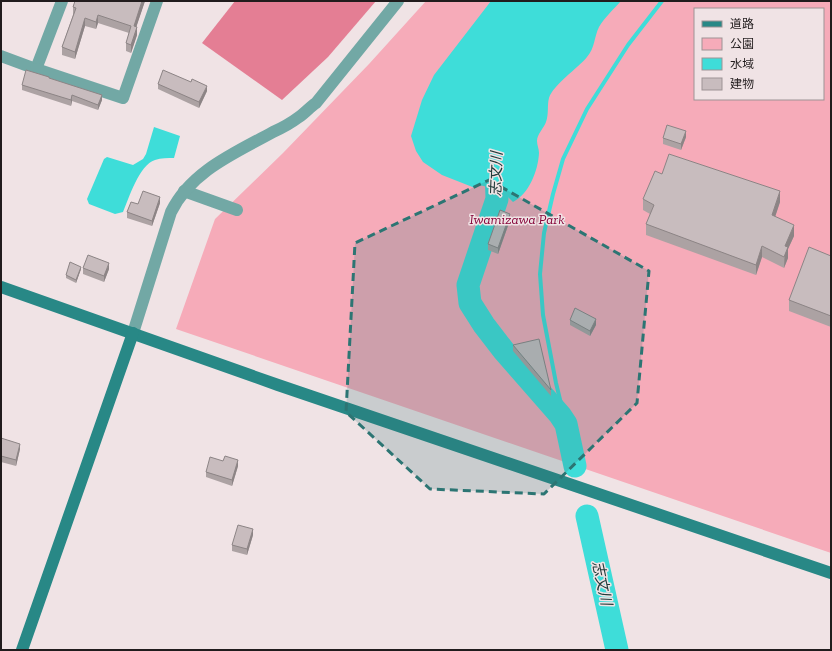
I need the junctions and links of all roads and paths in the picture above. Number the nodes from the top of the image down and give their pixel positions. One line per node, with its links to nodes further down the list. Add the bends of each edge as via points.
1 (62, 1): 5 (street)
2 (158, 1): 5 (street, via 123,98)
3 (398, 1): 6 (street, via 316,103 295,120 222,160)
4 (1, 56): 5 (street)
5 (36, 69)
6 (184, 191): 7 (street); 9 (street, via 171,212)
7 (237, 210)
8 (1, 286): 9 (street)
9 (133, 333): 10 (street); 11 (street)
10 (831, 573)
11 (22, 650)

